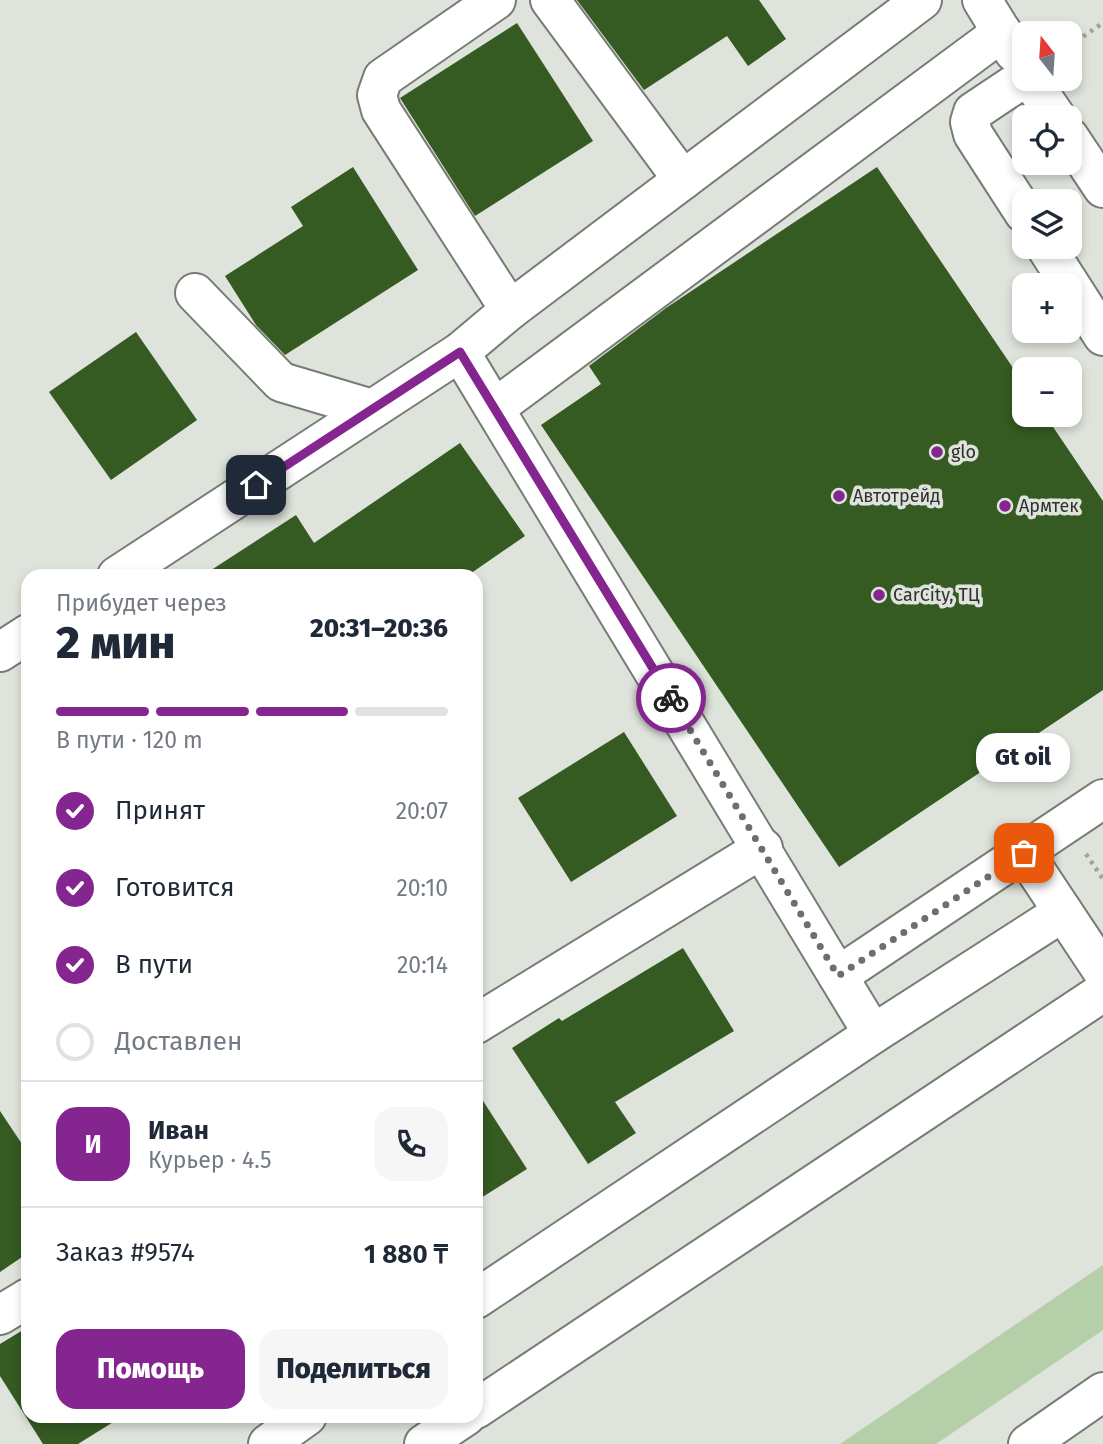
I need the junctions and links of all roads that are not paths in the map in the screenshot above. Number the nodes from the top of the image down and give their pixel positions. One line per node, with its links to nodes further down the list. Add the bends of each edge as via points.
1 (496, 0): 13 (street, via 383,78 377,94 381,110)
2 (550, 0): 8 (street)
3 (922, 0): 8 (street)
4 (992, 16): 5 (street); 17 (street)
5 (1012, 48)
6 (1012, 86): 10 (street, via 973,112 970,122)
7 (1082, 156): 9 (street)
8 (683, 180): 13 (street)
9 (1103, 188)
10 (1012, 194)
11 (1053, 259): 14 (street)
12 (195, 293): 16 (street, via 281,382)
13 (510, 310): 15 (street)
14 (1103, 336)
15 (460, 352): 16 (street); 17 (street)
16 (382, 402): 18 (street)
17 (495, 408): 22 (street)
18 (128, 569)
19 (21, 638): 20 (street)
20 (0, 652)
21 (1100, 808): 23 (street)
22 (762, 848): 26 (street); 28 (street)
23 (1024, 853): 24 (street); 26 (street)
24 (1063, 912): 25 (street); 29 (street)
25 (1103, 972)
26 (838, 976): 29 (street)
27 (1103, 992): 34 (street)
28 (483, 1020)
29 (873, 1034): 30 (street)
30 (483, 1294)
31 (21, 1302): 32 (street)
32 (0, 1315)
33 (1103, 1392): 37 (street)
34 (483, 1404)
35 (297, 1423): 36 (street)
36 (268, 1444)
37 (1028, 1444)

